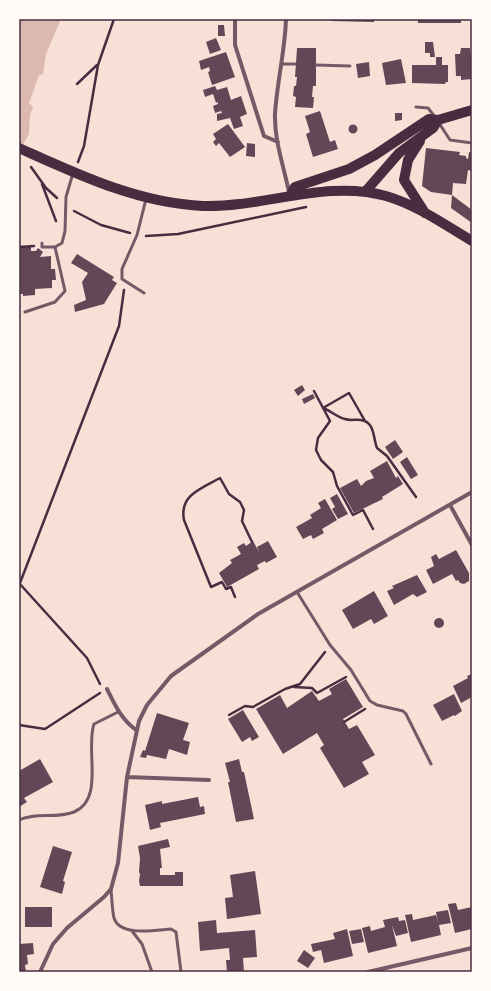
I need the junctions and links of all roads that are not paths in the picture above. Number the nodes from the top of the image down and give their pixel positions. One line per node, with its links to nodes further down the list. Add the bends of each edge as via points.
1 (235, 19): 11 (street, via 235,45 264,136)
2 (286, 19): 3 (street)
3 (282, 64): 4 (lane); 11 (street, via 275,115)
4 (295, 64)
5 (316, 65): 6 (lane)
6 (350, 66)
7 (416, 107): 9 (lane, via 428,108)
8 (472, 110): 9 (main road)
9 (438, 120): 10 (main road, via 434,128); 12 (lane, via 450,140); 16 (main road, via 429,119 349,169 295,187)
10 (424, 136): 15 (main road, via 400,153); 18 (main road, via 410,155 404,180)
11 (278, 142): 16 (street)
12 (472, 143)
13 (19, 148): 14 (main road)
14 (74, 173): 17 (main road, via 109,187); 21 (lane, via 65,205 65,231 62,243)
15 (365, 192): 16 (main road); 18 (main road, via 386,196)
16 (290, 196): 17 (main road, via 227,206 172,202)
17 (146, 197): 22 (lane, via 137,235 121,272 122,280)
18 (425, 213): 19 (main road)
19 (472, 241)
20 (42, 245): 21 (lane)
21 (55, 247): 23 (lane, via 65,291 54,302)
22 (144, 293)
23 (25, 312)
24 (472, 492): 25 (street)
25 (450, 505): 26 (street); 27 (street)
26 (472, 545)
27 (298, 592): 30 (street, via 258,614 172,676 147,705); 31 (lane, via 330,645 351,670 370,701 406,714)
28 (107, 689): 29 (street)
29 (118, 712): 30 (street); 34 (lane, via 94,724 91,732 92,783 84,805 75,812 62,816 37,816)
30 (136, 730): 32 (street)
31 (431, 764)
32 (127, 777): 33 (street); 35 (street, via 118,863)
33 (209, 780)
34 (19, 820)
35 (111, 889): 36 (lane, via 114,918 118,925); 38 (street, via 66,928 53,944)
36 (132, 931): 39 (lane, via 142,944); 40 (lane, via 174,930)
37 (472, 948): 41 (street)
38 (40, 972)
39 (152, 972)
40 (181, 972)
41 (368, 972)

